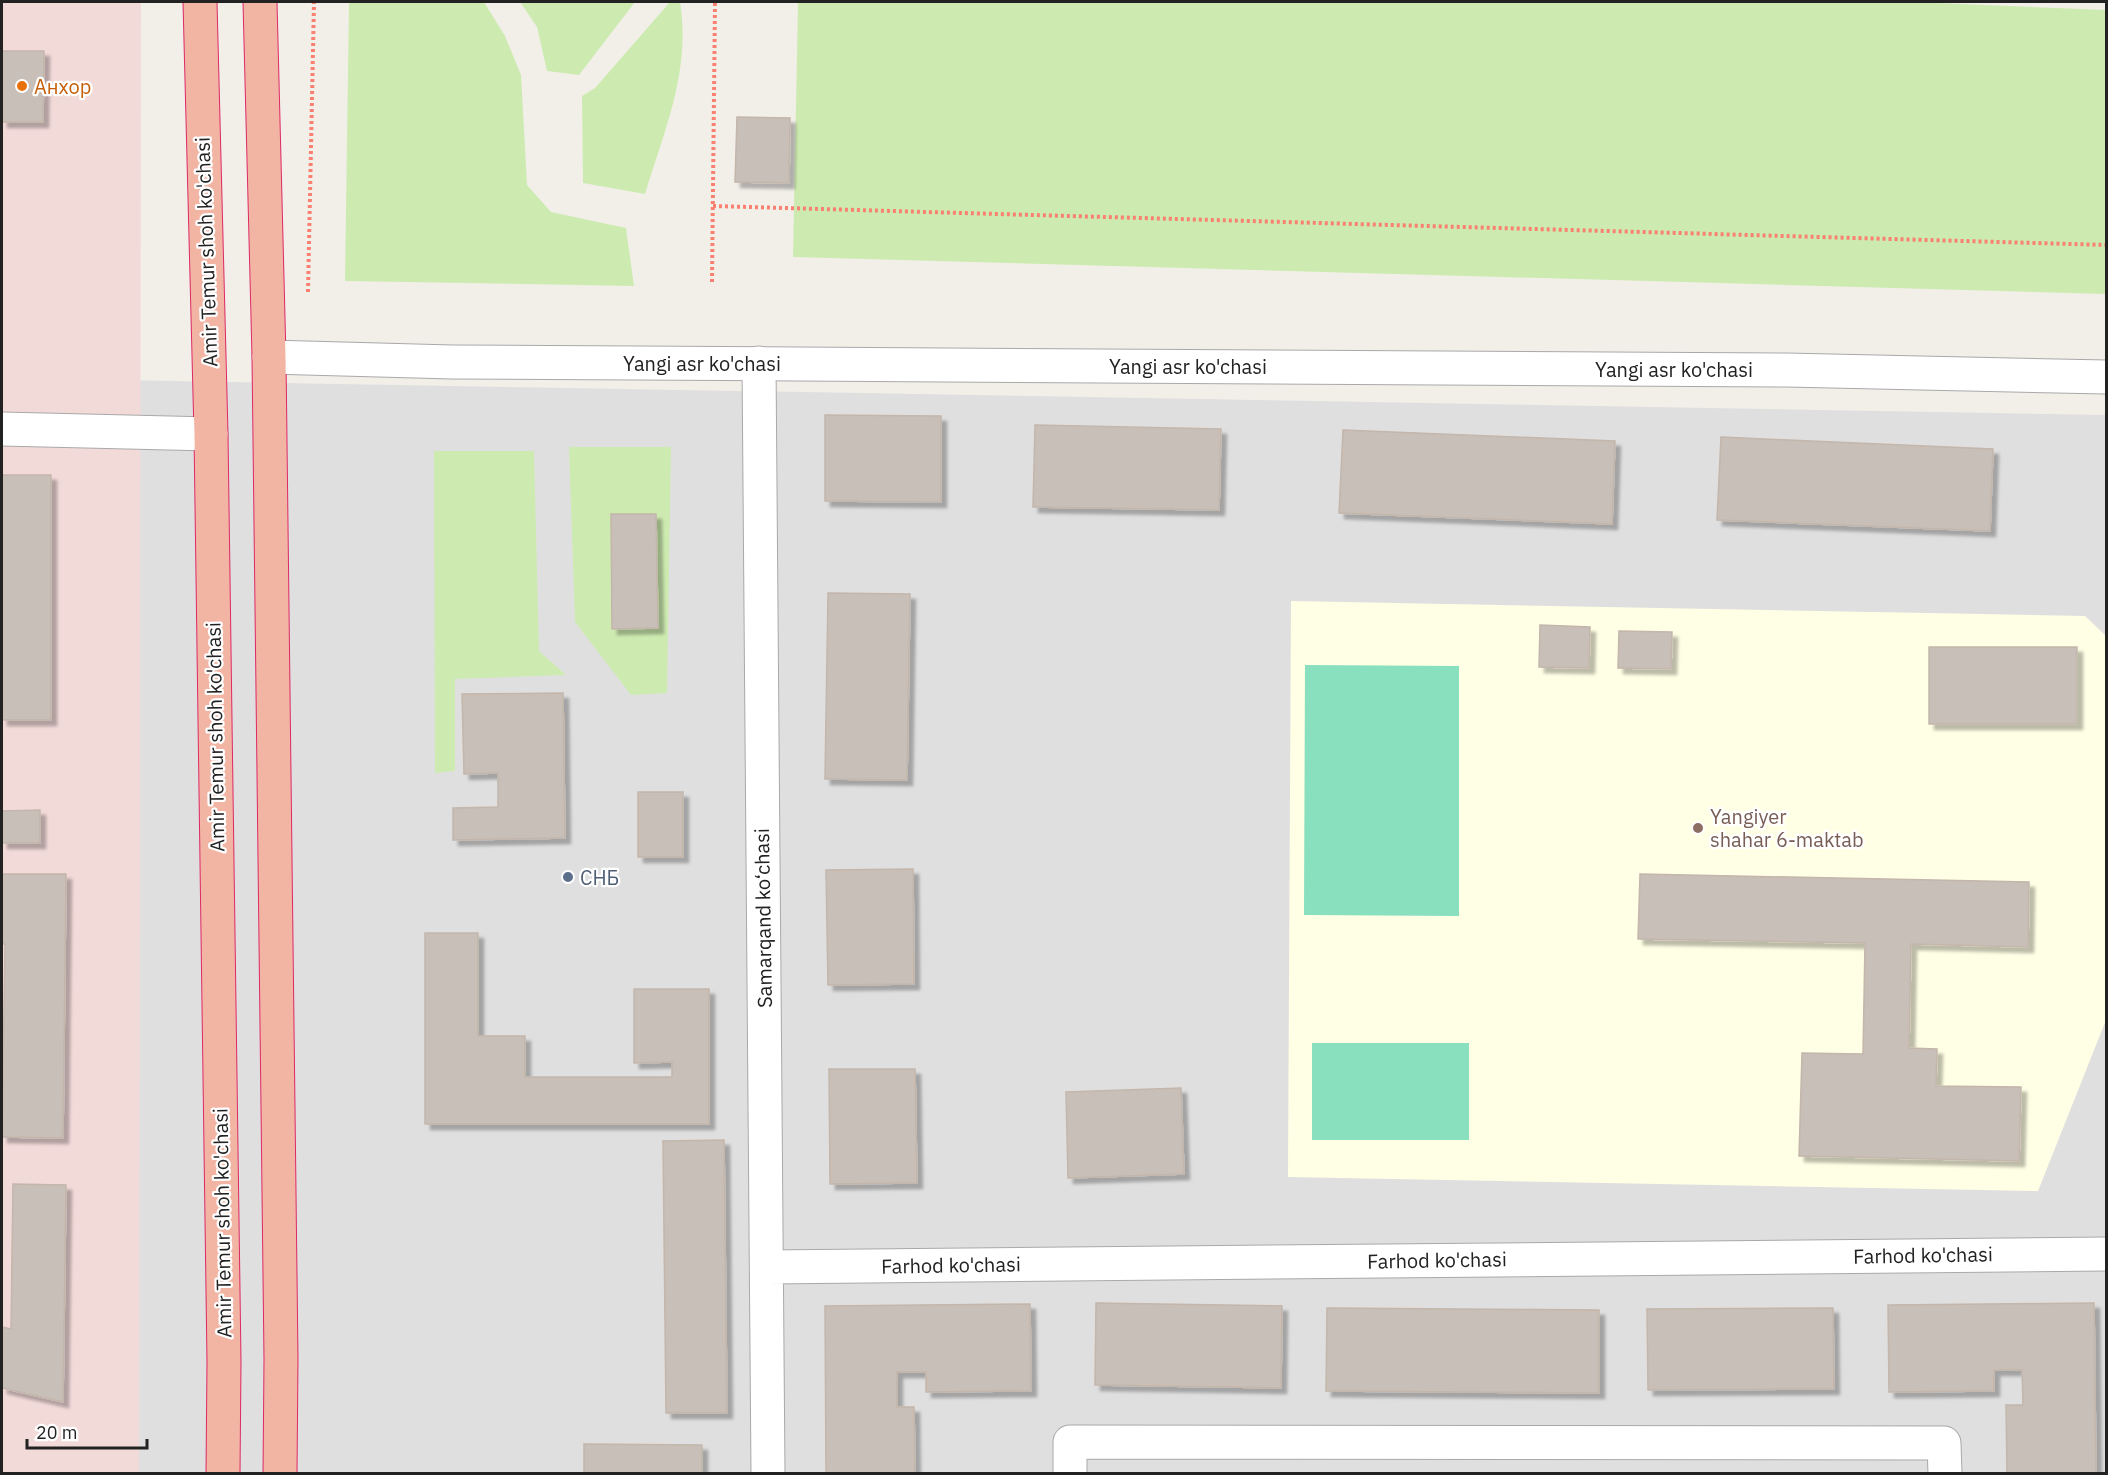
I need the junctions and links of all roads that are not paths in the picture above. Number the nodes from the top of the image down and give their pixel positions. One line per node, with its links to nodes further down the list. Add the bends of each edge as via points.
1 (260, 5): 3 (highway)
2 (200, 7): 7 (highway, Amir Temur shoh ko'chasi)
3 (269, 357): 4 (street, Yangi asr ko'chasi); 11 (highway)
4 (759, 363): 5 (street, Yangi asr ko'chasi, via 1786,370); 9 (street, Samarqand ko‘chasi)
5 (2106, 377)
6 (2, 429): 7 (street)
7 (211, 434): 10 (highway, Amir Temur shoh ko'chasi)
8 (2106, 1254): 9 (street, Farhod ko'chasi)
9 (767, 1267): 12 (street, Samarqand ko‘chasi)
10 (223, 1473)
11 (280, 1473)
12 (768, 1473)
13 (1070, 1473): 14 (street, via 1070,1442 1944,1443)
14 (1945, 1473)

